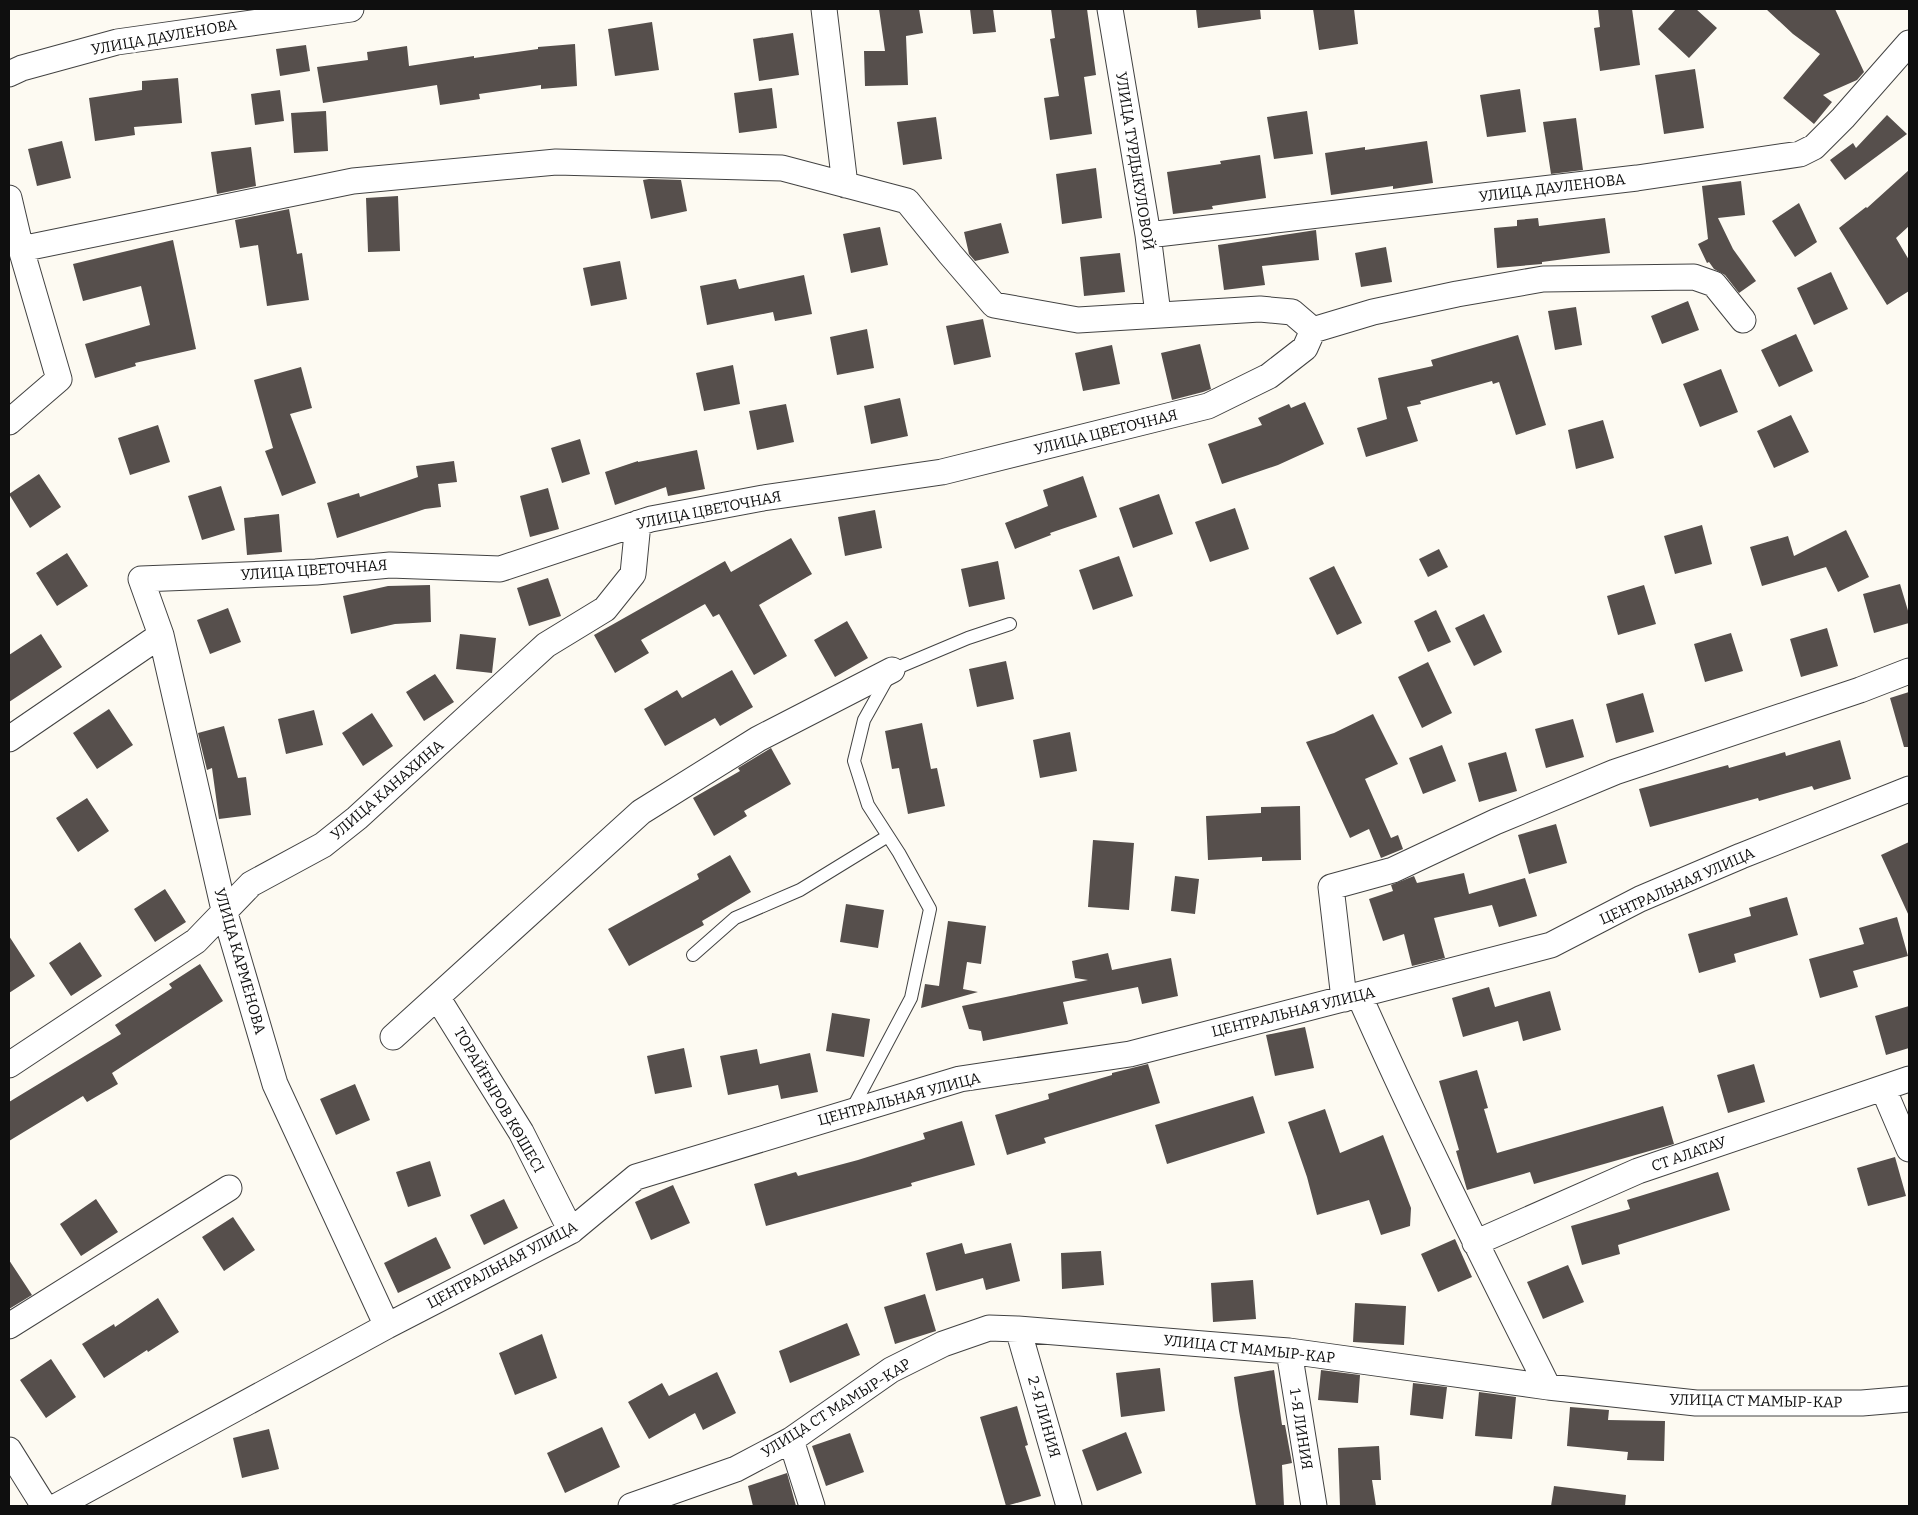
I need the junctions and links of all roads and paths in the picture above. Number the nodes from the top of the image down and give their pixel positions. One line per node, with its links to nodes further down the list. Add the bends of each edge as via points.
1 (351, 9): 5 (street, УЛИЦА ДАУЛЕНОВА, via 117,42)
2 (824, 9): 6 (street)
3 (1110, 9): 8 (street, УЛИЦА ТУРДЫКУЛОВОЙ)
4 (1909, 43): 8 (street, УЛИЦА ДАУЛЕНОВА, via 1837,124 1814,147 1800,154 1637,178)
5 (9, 74)
6 (845, 184): 9 (street, via 782,168 556,162 353,181); 10 (street, via 907,200 994,305 1078,320)
7 (9, 198): 9 (street)
8 (1148, 235): 10 (street, УЛИЦА ТУРДЫКУЛОВОЙ)
9 (21, 249): 13 (street, via 59,379)
10 (1158, 314): 12 (street, via 1292,312)
11 (1742, 320): 12 (street, via 1714,284 1694,277 1544,279 1373,312)
12 (1313, 330): 14 (street, УЛИЦА ЦВЕТОЧНАЯ, via 1305,348 1269,376 1208,406 942,472 763,498)
13 (9, 422)
14 (638, 523): 15 (street, УЛИЦА ЦВЕТОЧНАЯ, via 500,569 390,565 316,572); 23 (street, УЛИЦА КАНАХИНА, via 633,574 605,609 546,646 323,845 252,884)
15 (141, 579): 17 (street, УЛИЦА КАРМЕНОВА)
16 (1010, 624): 18 (lane)
17 (161, 635): 20 (street); 23 (street, УЛИЦА КАРМЕНОВА)
18 (892, 670): 22 (lane, via 864,720 854,760 868,805); 25 (street, via 758,739 641,812)
19 (1909, 671): 26 (street, via 1615,772 1495,822 1392,870 1331,886)
20 (9, 739)
21 (1909, 789): 26 (street, ЦЕНТРАЛЬНАЯ УЛИЦА, via 1650,895 1551,945)
22 (888, 836): 24 (lane, via 800,890 734,918); 31 (lane, via 930,909 911,998)
23 (224, 910): 28 (street, УЛИЦА КАНАХИНА, via 196,941); 37 (street, УЛИЦА КАРМЕНОВА, via 275,1084)
24 (693, 955)
25 (437, 997): 27 (street); 34 (street, ТОРАЙҒЫРОВ КӨШЕСІ, via 521,1132)
26 (1351, 997): 31 (street, ЦЕНТРАЛЬНАЯ УЛИЦА, via 1130,1054 960,1079); 35 (street, via 1403,1094)
27 (393, 1037)
28 (9, 1065)
29 (1909, 1079): 30 (street, СТ АЛАТАУ)
30 (1883, 1088): 32 (street); 35 (street, СТ АЛАТАУ, via 1638,1171)
31 (852, 1111): 34 (street, ЦЕНТРАЛЬНАЯ УЛИЦА, via 636,1177)
32 (1909, 1149)
33 (229, 1188): 36 (street)
34 (571, 1231): 37 (street, ЦЕНТРАЛЬНАЯ УЛИЦА)
35 (1475, 1243): 40 (street)
36 (9, 1326)
37 (387, 1326): 45 (street, ЦЕНТРАЛЬНАЯ УЛИЦА)
38 (1018, 1329): 39 (street, УЛИЦА СТ МАМЫР-КАР); 42 (street, УЛИЦА СТ МАМЫР-КАР, via 989,1328 943,1344 891,1370); 48 (street, 2-Я ЛИНИЯ)
39 (1289, 1351): 40 (street, УЛИЦА СТ МАМЫР-КАР); 49 (street, 1-Я ЛИНИЯ)
40 (1548, 1387): 41 (street, УЛИЦА СТ МАМЫР-КАР, via 1696,1403 1862,1403)
41 (1909, 1399)
42 (791, 1440): 46 (street, УЛИЦА СТ МАМЫР-КАР, via 736,1469); 47 (street)
43 (9, 1450): 44 (street)
44 (44, 1506)
45 (56, 1506)
46 (631, 1506)
47 (812, 1506)
48 (1069, 1506)
49 (1314, 1506)

